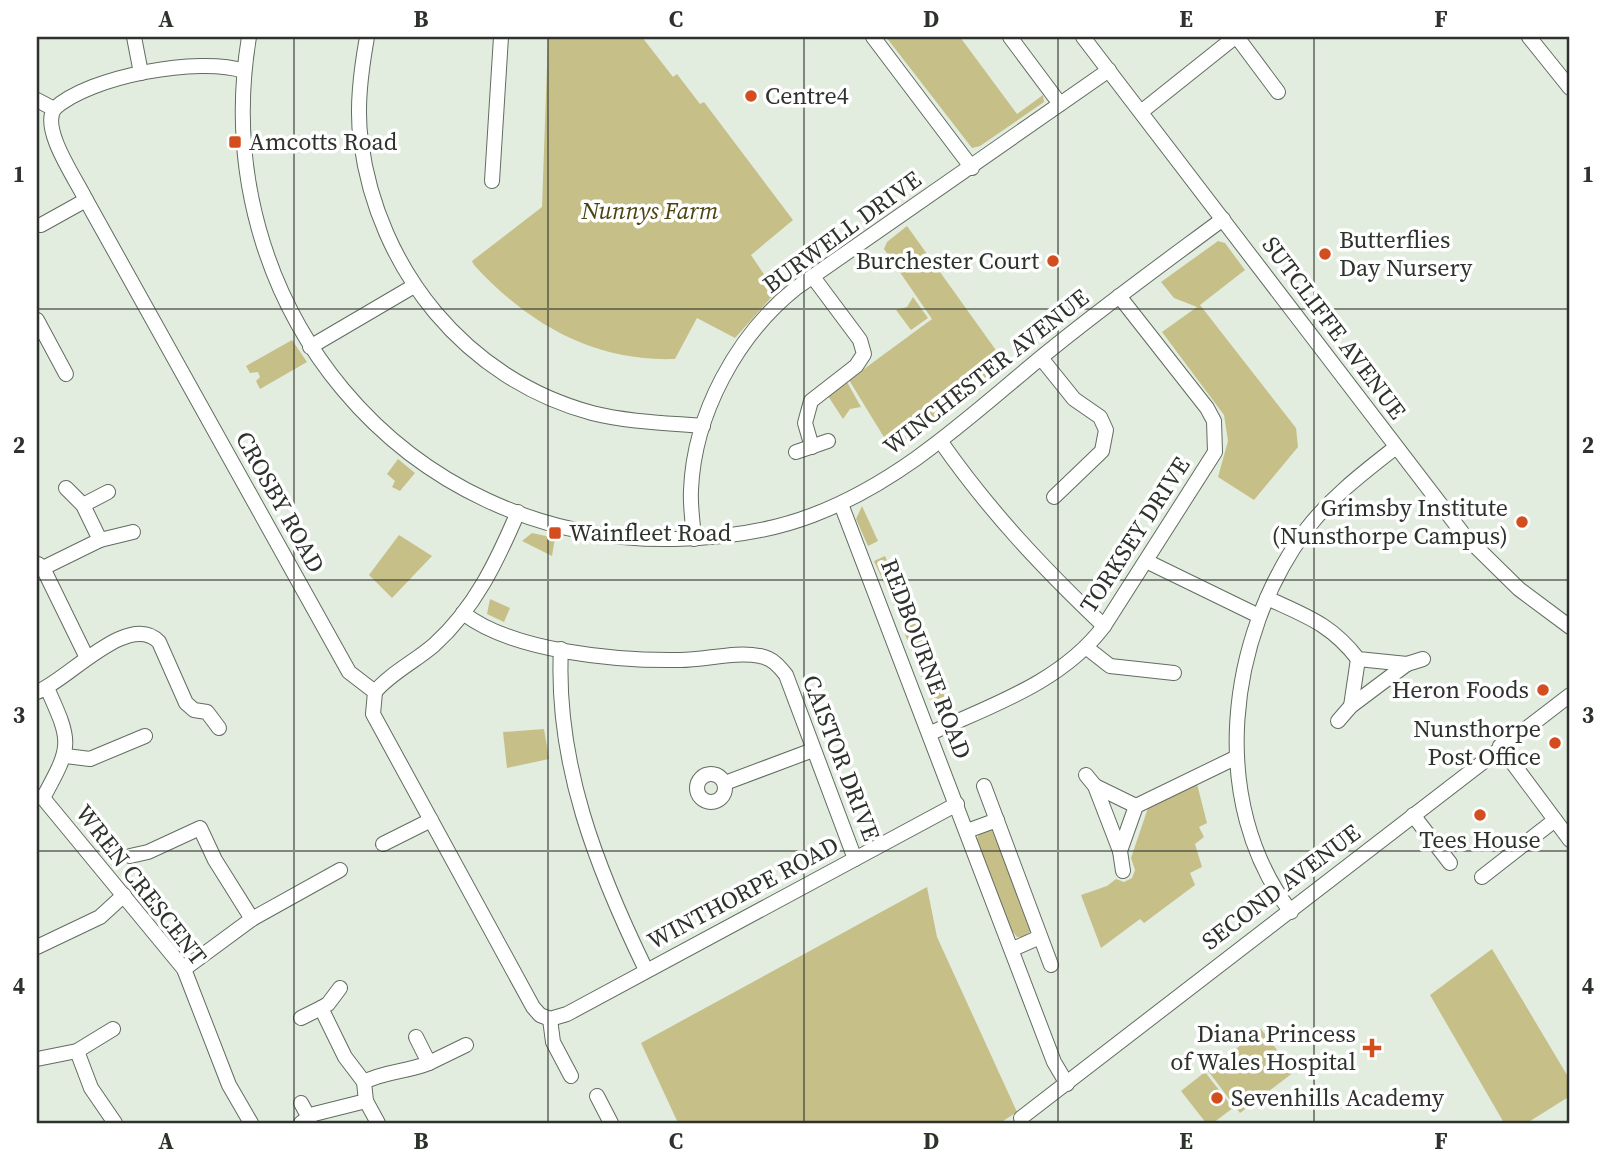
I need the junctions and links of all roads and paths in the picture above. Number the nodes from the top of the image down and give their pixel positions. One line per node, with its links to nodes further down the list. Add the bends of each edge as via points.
1 (134, 37): 12 (street)
2 (249, 37): 11 (street, WINCHESTER AVENUE)
3 (367, 37): 25 (street, via 359,90 360,141 377,208)
4 (501, 37): 20 (street)
5 (873, 37): 19 (street)
6 (1010, 37): 16 (street)
7 (1083, 37): 10 (street, SUTCLIFFE AVENUE)
8 (1236, 37): 14 (street); 18 (street)
9 (1529, 37): 13 (street)
10 (1109, 70): 16 (street, BURWELL DRIVE); 18 (street, SUTCLIFFE AVENUE)
11 (243, 71): 12 (street, via 230,66); 28 (street, WINCHESTER AVENUE, via 242,138 251,205 271,270)
12 (141, 73): 17 (street, via 92,89)
13 (1570, 88)
14 (1278, 92)
15 (37, 100): 17 (street)
16 (1060, 104): 19 (street, BURWELL DRIVE)
17 (54, 109): 21 (street, CROSBY ROAD, via 52,133)
18 (1141, 111): 22 (street, SUTCLIFFE AVENUE)
19 (972, 168): 24 (street, BURWELL DRIVE)
20 (492, 181)
21 (86, 200): 23 (street); 61 (street, CROSBY ROAD, via 349,671)
22 (1223, 219): 26 (street, WINCHESTER AVENUE); 35 (street, SUTCLIFFE AVENUE)
23 (41, 225)
24 (813, 277): 31 (street, BURWELL DRIVE, via 769,313 729,365); 34 (street, via 860,340 864,354 856,366 811,401 805,423)
25 (414, 286): 28 (street); 31 (street, via 472,351 529,388 593,413)
26 (1119, 296): 29 (street, WINCHESTER AVENUE); 46 (street, TORKSEY DRIVE, via 1207,408 1216,435 1215,452)
27 (37, 320): 30 (street)
28 (310, 346): 42 (street, WINCHESTER AVENUE, via 352,400 391,437 473,495)
29 (1041, 358): 33 (street, WINCHESTER AVENUE); 39 (street, via 1074,399 1100,417 1106,430 1102,451)
30 (66, 374)
31 (703, 426): 44 (street, BURWELL DRIVE, via 691,490)
32 (828, 441): 34 (street)
33 (941, 442): 40 (street, WINCHESTER AVENUE); 51 (street, via 1030,555)
34 (812, 447): 36 (street)
35 (1396, 447): 48 (street, via 1336,496 1307,529); 52 (street, SUTCLIFFE AVENUE, via 1489,562)
36 (796, 452)
37 (66, 488): 41 (street)
38 (108, 492): 41 (street)
39 (1054, 497)
40 (841, 504): 44 (street, WINCHESTER AVENUE, via 776,527); 66 (street, REDBOURNE ROAD)
41 (83, 505): 45 (street)
42 (518, 512): 44 (street, WINCHESTER AVENUE, via 604,536); 49 (street, via 496,563)
43 (133, 533): 45 (street)
44 (694, 539)
45 (100, 540): 47 (street)
46 (1146, 561): 50 (street); 51 (street, TORKSEY DRIVE)
47 (40, 565): 55 (street)
48 (1266, 598): 50 (street); 56 (street, via 1325,624)
49 (463, 613): 54 (street, CAISTOR DRIVE, via 480,626 513,639); 61 (street, via 436,643)
50 (1259, 616): 71 (street, via 1242,678)
51 (1104, 626): 53 (street, TORKSEY DRIVE)
52 (1570, 626)
53 (1087, 648): 59 (street, via 1111,666); 66 (street, TORKSEY DRIVE, via 1038,683)
54 (561, 649): 69 (street, CAISTOR DRIVE, via 679,660 766,658 786,675); 99 (street, via 561,720 571,772 602,875)
55 (87, 658): 60 (street); 65 (street, via 119,638 152,635 186,704 207,712)
56 (1358, 659): 58 (street); 63 (street)
57 (1423, 659): 58 (street)
58 (1407, 664): 63 (street)
59 (1174, 673)
60 (42, 690): 70 (street, via 66,730)
61 (375, 692): 78 (street, via 373,714)
62 (1570, 695): 68 (street, SECOND AVENUE)
63 (1351, 706): 64 (street)
64 (1338, 721)
65 (219, 729)
66 (931, 733): 75 (street, REDBOURNE ROAD)
67 (145, 736): 70 (street, via 90,759)
68 (1500, 746): 77 (street, SECOND AVENUE); 80 (street)
69 (813, 750): 72 (street); 86 (street, CAISTOR DRIVE)
70 (66, 756): 74 (street)
71 (1237, 757): 76 (street); 92 (street, via 1250,835 1275,889)
72 (725, 783)
73 (984, 786): 79 (street, REDBOURNE ROAD)
74 (40, 798): 91 (street, WREN CRESCENT)
75 (957, 804): 81 (street, REDBOURNE ROAD); 86 (street, WINTHORPE ROAD)
76 (1136, 806): 84 (street); 84 (street, via 1091,780)
77 (1413, 815): 87 (street); 92 (street, SECOND AVENUE)
78 (431, 820): 83 (street); 103 (street, via 533,1006)
79 (997, 820): 81 (street); 94 (street, REDBOURNE ROAD)
80 (1555, 820): 82 (street); 90 (street)
81 (967, 831): 96 (street, REDBOURNE ROAD)
82 (1570, 840)
83 (383, 844)
84 (1120, 851): 89 (street)
85 (130, 856): 93 (street, via 200,828)
86 (855, 859): 99 (street, WINTHORPE ROAD)
87 (1450, 863)
88 (340, 870): 93 (street)
89 (1123, 871)
90 (1482, 877)
91 (124, 895): 95 (street, via 100,917); 98 (street, WREN CRESCENT)
92 (1292, 912): 112 (street, SECOND AVENUE, via 1235,951)
93 (252, 919): 98 (street)
94 (1040, 937): 96 (street); 97 (street, REDBOURNE ROAD)
95 (37, 947)
96 (1013, 949): 112 (street, REDBOURNE ROAD, via 1054,1062)
97 (1051, 965)
98 (184, 969): 119 (street, WREN CRESCENT, via 229,1085)
99 (646, 970): 103 (street, WINTHORPE ROAD)
100 (340, 988): 101 (street)
101 (321, 1008): 102 (street); 111 (street, via 345,1057)
102 (301, 1018)
103 (550, 1019): 110 (street, via 552,1042)
104 (113, 1029): 107 (street)
105 (416, 1037): 109 (street)
106 (466, 1045): 109 (street)
107 (77, 1051): 108 (street); 118 (street, via 91,1088)
108 (37, 1059)
109 (429, 1063): 111 (street)
110 (570, 1076)
111 (364, 1082): 114 (street)
112 (1067, 1084): 116 (street, SECOND AVENUE)
113 (597, 1096): 117 (street)
114 (366, 1101): 115 (street); 120 (street)
115 (303, 1114)
116 (1021, 1118)
117 (606, 1122)
118 (115, 1123)
119 (251, 1123)
120 (378, 1123)

